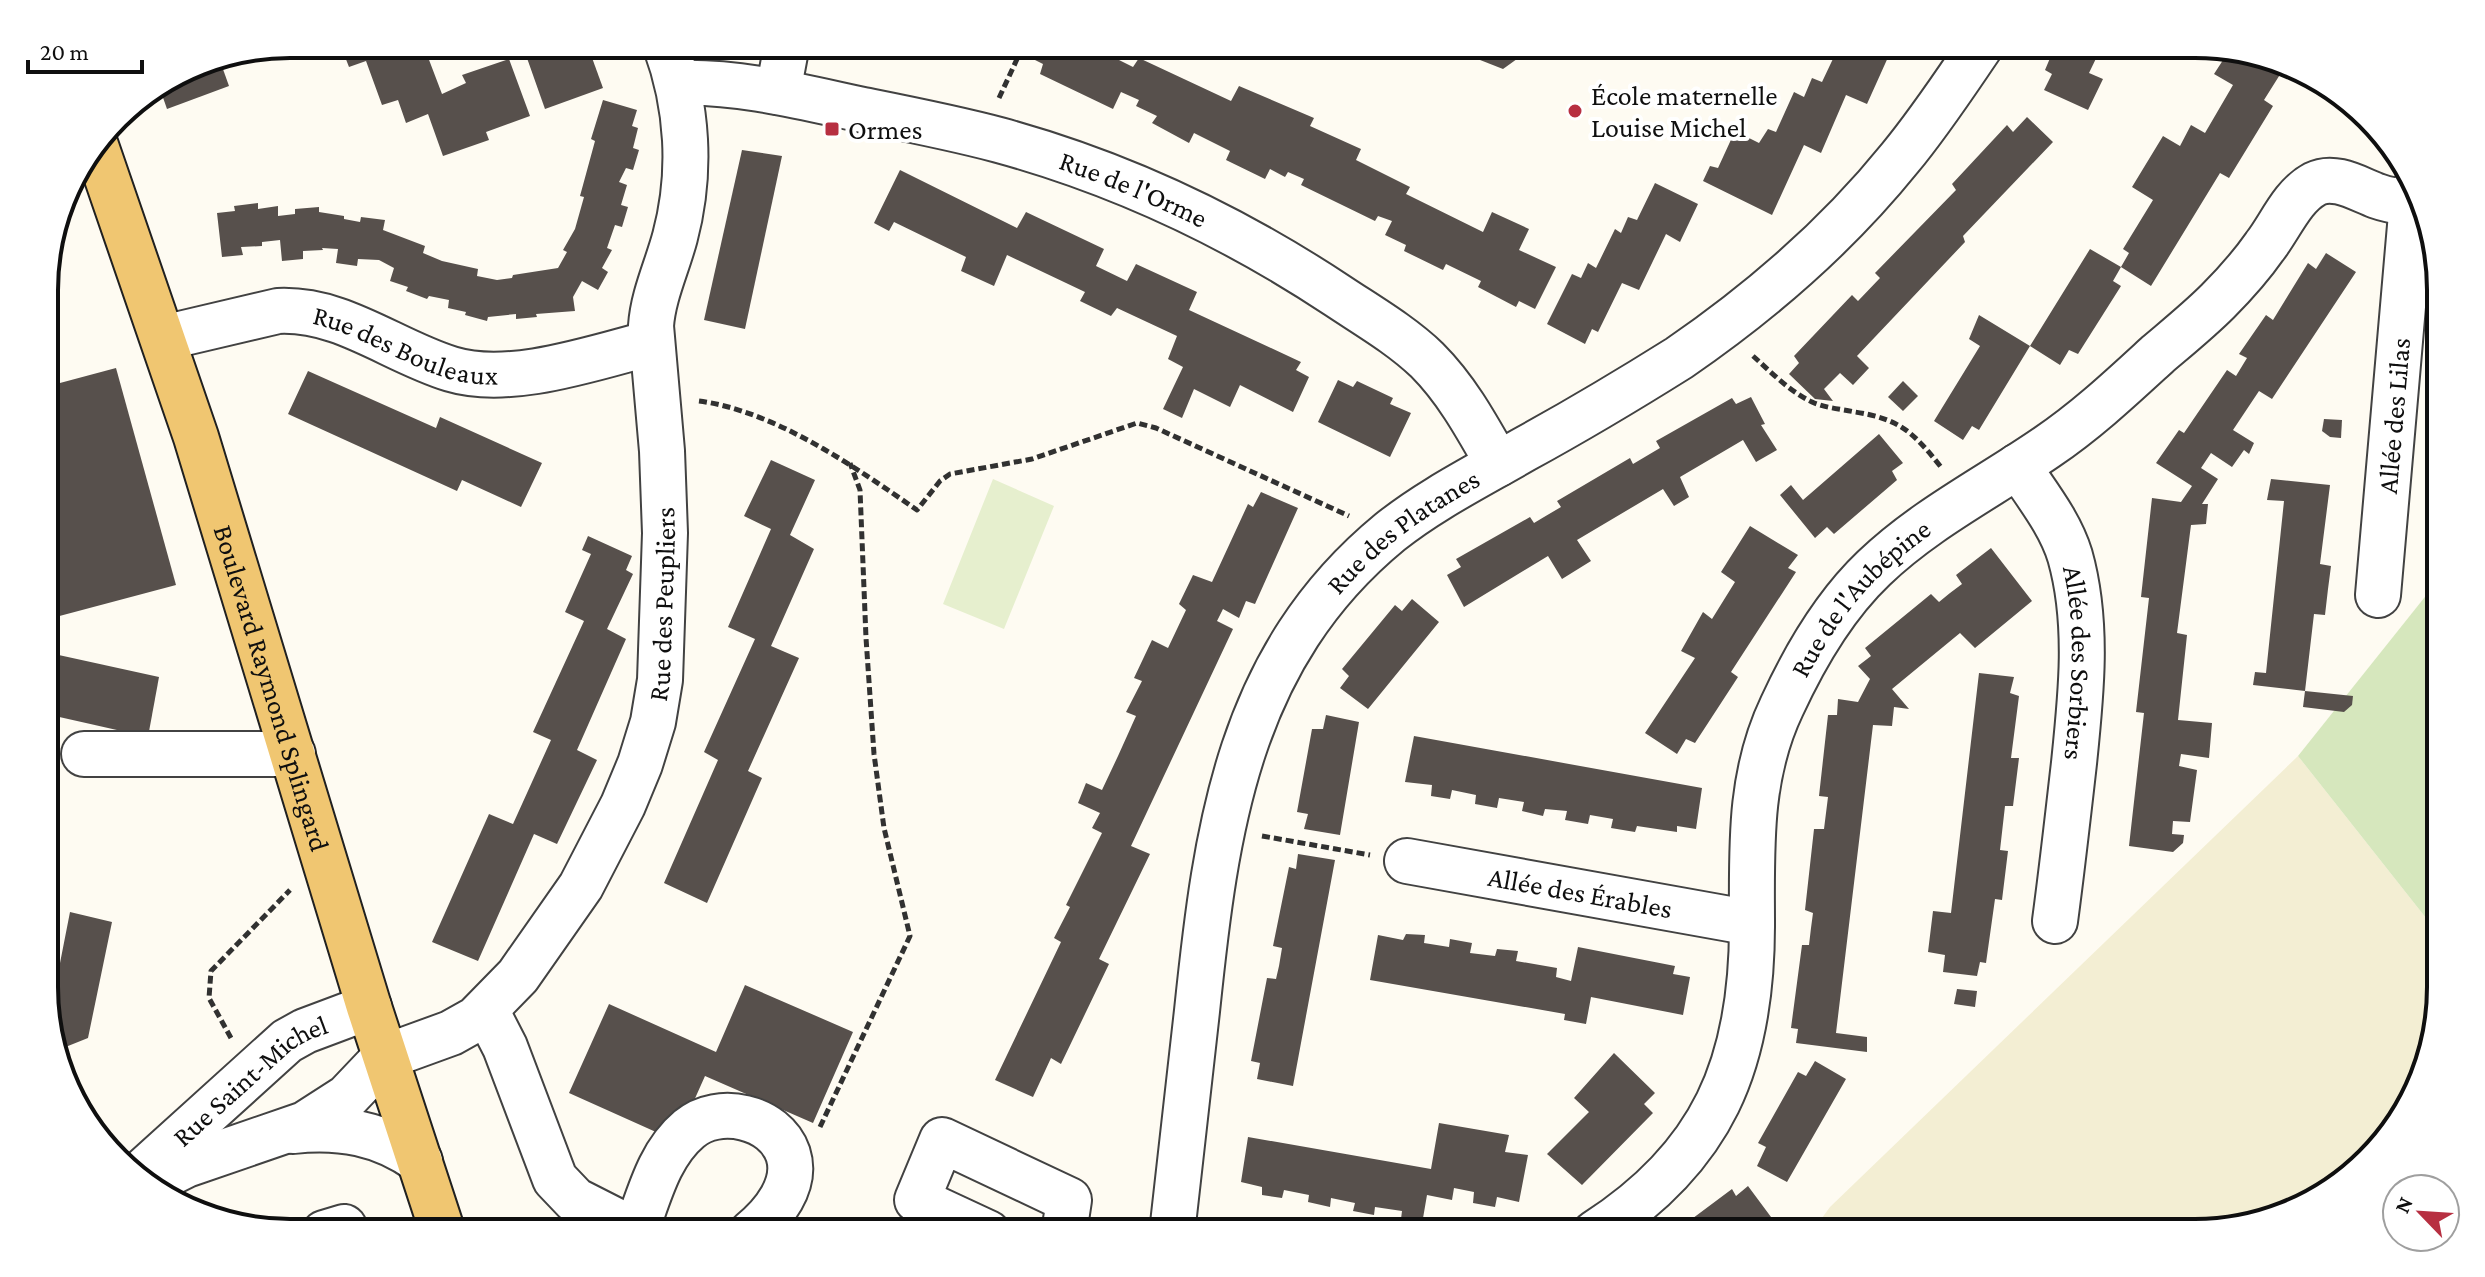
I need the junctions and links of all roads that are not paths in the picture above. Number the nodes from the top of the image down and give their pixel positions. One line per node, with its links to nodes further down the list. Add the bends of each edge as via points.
1 (784, 58): 4 (street)
2 (1972, 58): 10 (street, Rue des Platanes, via 1866,198 1793,270 1722,328 1619,396)
3 (671, 63): 4 (street, Rue de l'Orme, via 708,82); 9 (street, Rue des Peupliers, via 685,135 684,185 652,312)
4 (778, 92): 10 (street, Rue de l'Orme, via 1020,147 1097,172 1213,222 1405,342 1453,389)
5 (100, 157): 8 (main road, Boulevard Raymond Splingard)
6 (2407, 197): 11 (street, Rue de l'Aubépine, via 2379,197 2339,181 2314,184 2217,302 2088,417)
7 (2412, 209): 12 (street, Allée des Lilas)
8 (163, 338): 9 (street, Rue des Bouleaux, via 294,310 343,321 452,369 492,375); 14 (main road, Boulevard Raymond Splingard)
9 (651, 343): 19 (street, Rue des Peupliers, via 664,489 665,580 660,680 648,743 581,886 533,957)
10 (1498, 464): 31 (street, Rue des Platanes, via 1388,534 1326,595 1261,698 1222,829 1205,931)
11 (2018, 466): 16 (street, Allée des Sorbiers, via 2063,539 2079,610 2081,692); 17 (street, Rue de l'Aubépine, via 1911,538 1864,578 1802,666 1772,728 1758,773 1752,822)
12 (2378, 595)
13 (84, 754): 14 (street)
14 (293, 754): 18 (main road, Boulevard Raymond Splingard)
15 (1407, 861): 17 (street, Allée des Érables)
16 (2055, 921)
17 (1752, 923): 32 (street, Rue de l'Aubépine, via 1743,1031 1720,1102 1669,1173)
18 (369, 1007): 20 (main road, Boulevard Raymond Splingard); 23 (street, Rue Saint-Michel, via 287,1041)
19 (486, 1010): 20 (street, Rue des Peupliers, via 451,1033); 26 (street, via 555,1179 575,1200)
20 (385, 1057): 21 (street, Rue Saint-Michel, via 339,1103); 22 (main road, Boulevard Raymond Splingard)
21 (287, 1132): 22 (street, Rue Saint-Michel, via 357,1132); 24 (street, Rue Saint-Michel)
22 (420, 1161): 25 (main road, Boulevard Raymond Splingard)
23 (146, 1168)
24 (159, 1179)
25 (439, 1219)
26 (612, 1219)
27 (643, 1219): 28 (street, via 662,1164 691,1127 711,1117 737,1115 777,1136 788,1153 789,1180)
28 (768, 1219)
29 (958, 1219): 30 (street, via 917,1200 942,1140 1069,1200)
30 (1066, 1219)
31 (1174, 1219)
32 (1615, 1219)

